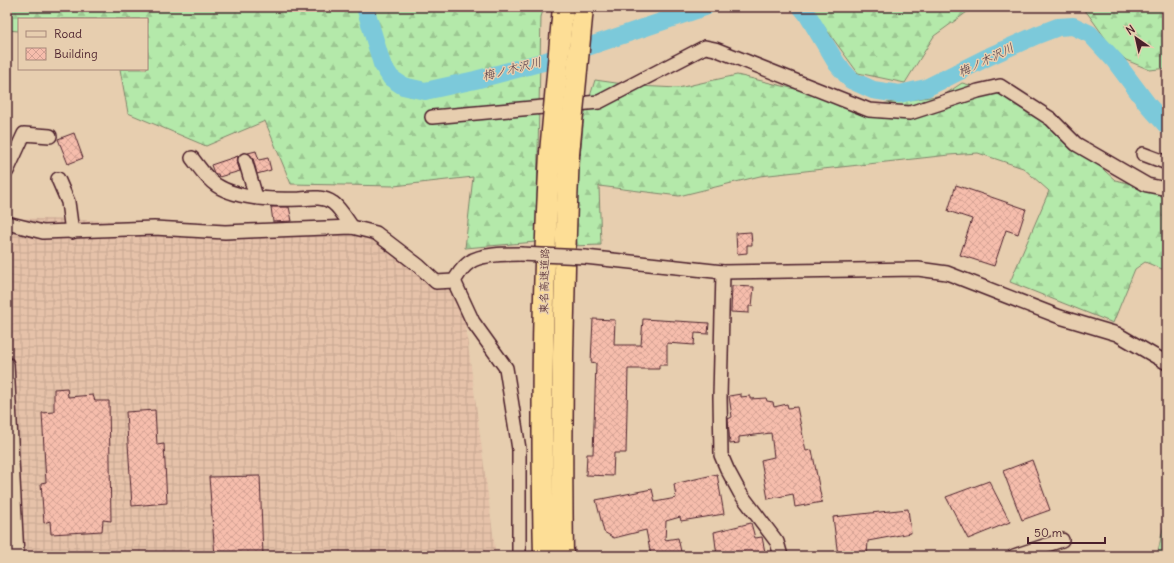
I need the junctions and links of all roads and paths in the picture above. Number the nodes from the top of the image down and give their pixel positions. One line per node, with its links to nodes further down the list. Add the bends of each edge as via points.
1 (563, 7): 5 (highway, 東名高速道路, bridge)
2 (583, 7): 5 (highway, 東名高速道路, bridge)
3 (432, 117): 12 (street, via 599,102 705,47 869,110 910,113 1000,86 1051,119 1076,144 1147,185)
4 (50, 136): 10 (street, via 24,134)
5 (559, 154): 25 (highway, 東名高速道路, via 545,238); 26 (highway, 東名高速道路, via 565,235 562,417)
6 (1142, 154): 9 (street)
7 (192, 158): 13 (street, via 215,185 227,192)
8 (245, 160): 13 (street)
9 (1167, 163)
10 (7, 170)
11 (58, 179): 16 (street, via 68,202)
12 (1167, 189)
13 (256, 198): 15 (street, via 322,198 334,203)
14 (7, 223): 16 (street, via 43,232)
15 (352, 227): 16 (street, via 225,232 154,228); 18 (street, via 376,233 436,282)
16 (72, 232)
17 (723, 272): 18 (street, bridge, via 585,257 496,254 471,261 463,267); 19 (street, via 918,269 947,273 1060,317 1117,334); 27 (street, via 721,455 740,493 777,542)
18 (454, 282): 24 (street, via 473,322 506,368 519,449)
19 (1167, 363)
20 (7, 364): 23 (street)
21 (1062, 540): 22 (street)
22 (1019, 555)
23 (17, 556)
24 (519, 556)
25 (544, 556)
26 (564, 556)
27 (781, 556)

